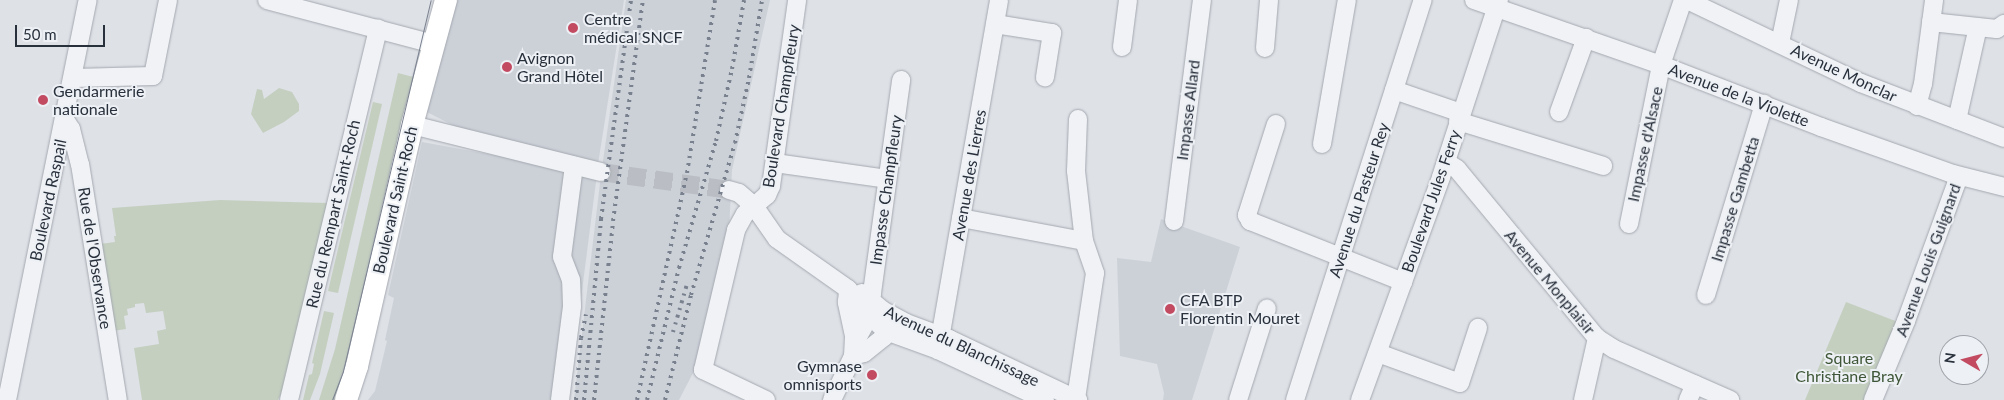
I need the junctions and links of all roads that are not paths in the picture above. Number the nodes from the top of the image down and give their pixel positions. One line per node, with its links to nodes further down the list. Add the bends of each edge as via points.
1 (88, 0): 28 (street, Boulevard Raspail)
2 (168, 0): 28 (street, via 153,76)
3 (268, 0): 20 (street)
4 (446, 0): 23 (main road, Boulevard Saint-Roch)
5 (797, 0): 43 (street, Boulevard Champfleury)
6 (999, 0): 17 (street, Avenue des Lierres)
7 (1128, 0): 24 (street)
8 (1202, 0): 53 (street, Impasse Allard)
9 (1270, 0): 25 (street)
10 (1347, 0): 41 (street)
11 (1423, 0): 30 (street, Avenue du Pasteur Rey)
12 (1474, 0): 15 (street, Avenue de la Violette)
13 (1685, 0): 22 (street, Avenue Monclar); 26 (street, Impasse d'Alsace)
14 (1789, 0): 22 (street)
15 (1498, 3): 21 (street, Avenue de la Violette); 34 (street, Boulevard Jules Ferry)
16 (1933, 10): 19 (street); 32 (street)
17 (995, 24): 27 (street, via 1052,33); 52 (street, Avenue des Lierres)
18 (2004, 24): 19 (street, via 1997,29)
19 (1978, 27): 37 (street)
20 (378, 28): 23 (street); 72 (street, Rue du Rempart Saint-Roch)
21 (1586, 38): 26 (street, Avenue de la Violette); 33 (street)
22 (1780, 43): 32 (street, Avenue Monclar, via 1861,83)
23 (434, 44): 39 (main road, Boulevard Saint-Roch)
24 (1122, 47)
25 (1264, 48)
26 (1662, 65): 31 (street, Avenue de la Violette); 54 (street, Impasse d'Alsace)
27 (1044, 77)
28 (73, 78): 35 (street, Boulevard Raspail)
29 (901, 80): 48 (street, Impasse Champfleury)
30 (1394, 90): 34 (street); 56 (street, Avenue du Pasteur Rey)
31 (1764, 104): 47 (street, Avenue de la Violette); 59 (street, Impasse Gambetta)
32 (1917, 106): 37 (street, Avenue Monclar)
33 (1559, 112)
34 (1460, 117): 42 (street, Boulevard Jules Ferry); 45 (street)
35 (64, 118): 70 (street, Boulevard Raspail); 71 (street, Rue de l'Observance, via 71,128 80,164)
36 (1078, 119): 55 (street, via 1076,171)
37 (1957, 120): 40 (street, Avenue Monclar)
38 (1276, 124): 56 (street, via 1247,215 1250,221)
39 (412, 125): 44 (street); 73 (main road, Boulevard Saint-Roch, via 357,366)
40 (2004, 138)
41 (1322, 144)
42 (1446, 162): 57 (street, Boulevard Jules Ferry); 64 (street, Avenue Monplaisir, via 1457,169)
43 (775, 163): 48 (street); 51 (street, Boulevard Champfleury, via 767,195)
44 (574, 166): 46 (street); 74 (street, via 562,257 571,280 572,306)
45 (1604, 166)
46 (601, 172)
47 (1959, 176): 49 (street, Avenue de la Violette); 83 (street, Avenue Louis Guignard, via 1906,321)
48 (887, 179): 60 (street, Impasse Champfleury)
49 (2004, 187)
50 (729, 190): 51 (street, Boulevard Champfleury, via 739,193)
51 (754, 206): 58 (street, Avenue du Blanchissage, via 776,239); 75 (street, via 736,230 703,370)
52 (961, 218): 55 (street); 65 (street, Avenue des Lierres)
53 (1174, 221)
54 (1629, 224)
55 (1084, 242): 69 (street, via 1095,273)
56 (1340, 258): 57 (street); 79 (street, Avenue du Pasteur Rey)
57 (1404, 282): 67 (street, Boulevard Jules Ferry)
58 (848, 289): 60 (street, Avenue du Blanchissage, via 861,291); 66 (street)
59 (1706, 295)
60 (873, 307): 63 (street); 65 (street, Avenue du Blanchissage); 66 (street)
61 (1267, 308): 78 (street)
62 (1478, 328): 67 (street, via 1460,383)
63 (886, 331): 65 (street, Avenue du Blanchissage); 66 (street, via 884,337 864,353)
64 (1597, 338): 68 (street, Avenue Monplaisir); 81 (street)
65 (939, 343): 69 (street, Avenue du Blanchissage); 77 (street, Avenue du Blanchissage)
66 (854, 350): 76 (street)
67 (1378, 352): 80 (street, Boulevard Jules Ferry)
68 (1692, 392): 82 (street, Avenue Monplaisir)
69 (1077, 399)
70 (7, 400)
71 (118, 400)
72 (289, 400)
73 (346, 400)
74 (560, 400)
75 (766, 400)
76 (832, 400)
77 (1045, 400)
78 (1238, 400)
79 (1294, 400)
80 (1360, 400)
81 (1583, 400)
82 (1730, 400)
83 (1872, 400)

